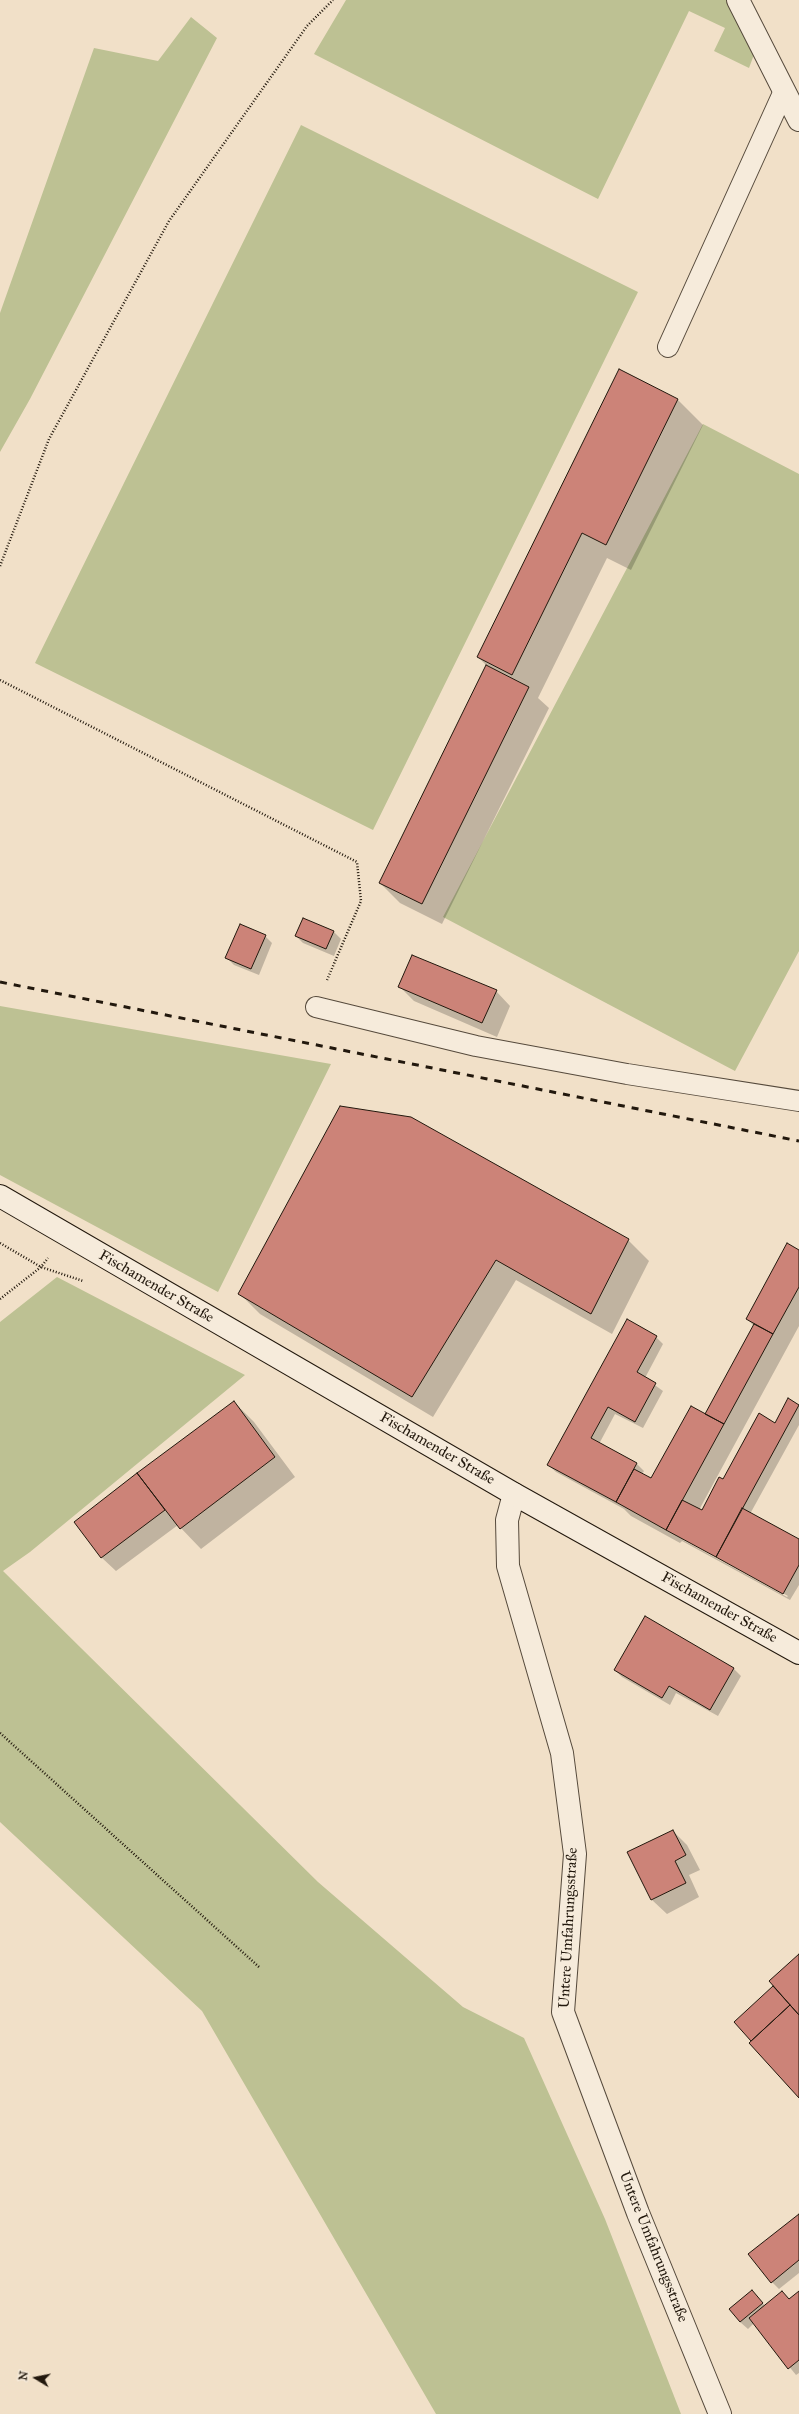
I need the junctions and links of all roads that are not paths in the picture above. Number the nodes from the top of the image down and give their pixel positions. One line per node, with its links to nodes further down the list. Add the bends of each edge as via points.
1 (738, 0): 2 (street)
2 (784, 91): 3 (street); 4 (lane)
3 (799, 120)
4 (668, 347)
5 (316, 1007): 6 (lane, via 476,1046 627,1074)
6 (799, 1101)
7 (0, 1196): 8 (street, Fischamender Straße)
8 (514, 1494): 9 (street, Fischamender Straße); 10 (street, Untere Umfahrungsstraße, via 507,1520 508,1566 562,1753 575,1854 563,2012 638,2214)
9 (799, 1653)
10 (720, 2414)

